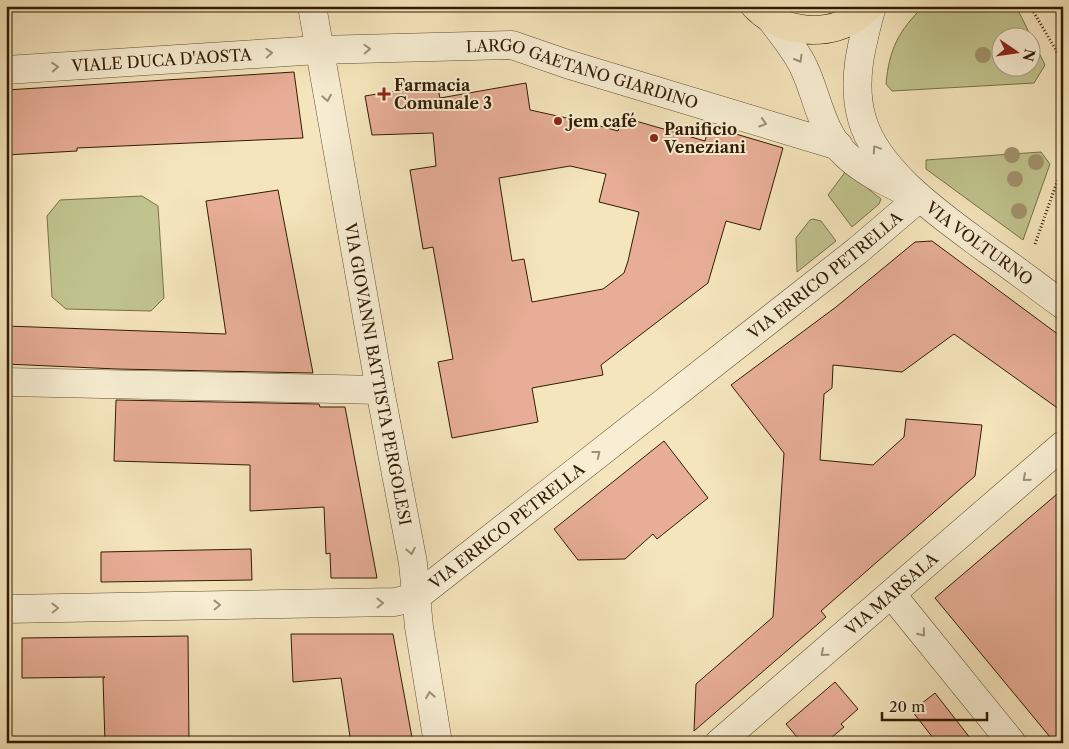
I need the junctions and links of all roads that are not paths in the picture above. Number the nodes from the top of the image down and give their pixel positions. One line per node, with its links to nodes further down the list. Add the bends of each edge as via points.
1 (312, 6): 4 (street, VIA GIOVANNI BATTISTA PERGOLESI)
2 (871, 6): 3 (main road, via 835,27 813,30 792,28); 7 (street, one-way to 2, via 879,154 862,119 857,77)
3 (763, 13): 6 (street, LARGO GAETANO GIARDINO, one-way to 6, via 798,56 828,132)
4 (318, 50): 5 (street, VIALE DUCA D'AOSTA, one-way to 4); 6 (street, LARGO GAETANO GIARDINO, one-way to 6, via 512,45); 10 (street, VIA GIOVANNI BATTISTA PERGOLESI, one-way to 10)
5 (6, 70)
6 (839, 146): 7 (street, LARGO GAETANO GIARDINO, via 869,173)
7 (919, 198): 8 (street, VIA VOLTURNO); 13 (street, VIA ERRICO PETRELLA, one-way to 7, via 857,251)
8 (1063, 305)
9 (6, 382): 10 (street)
10 (380, 390): 13 (street, VIA GIOVANNI BATTISTA PERGOLESI, one-way to 13, via 413,563)
11 (1063, 445): 12 (street, VIA MARSALA, one-way to 12)
12 (892, 595): 16 (street, VIA MARSALA, one-way to 16); 17 (street, one-way to 17)
13 (416, 598): 14 (street, VIA ERRICO PETRELLA, one-way to 13, via 395,602); 15 (street, VIA GIOVANNI BATTISTA PERGOLESI, one-way to 13)
14 (6, 609)
15 (438, 743)
16 (719, 743)
17 (1012, 743)

